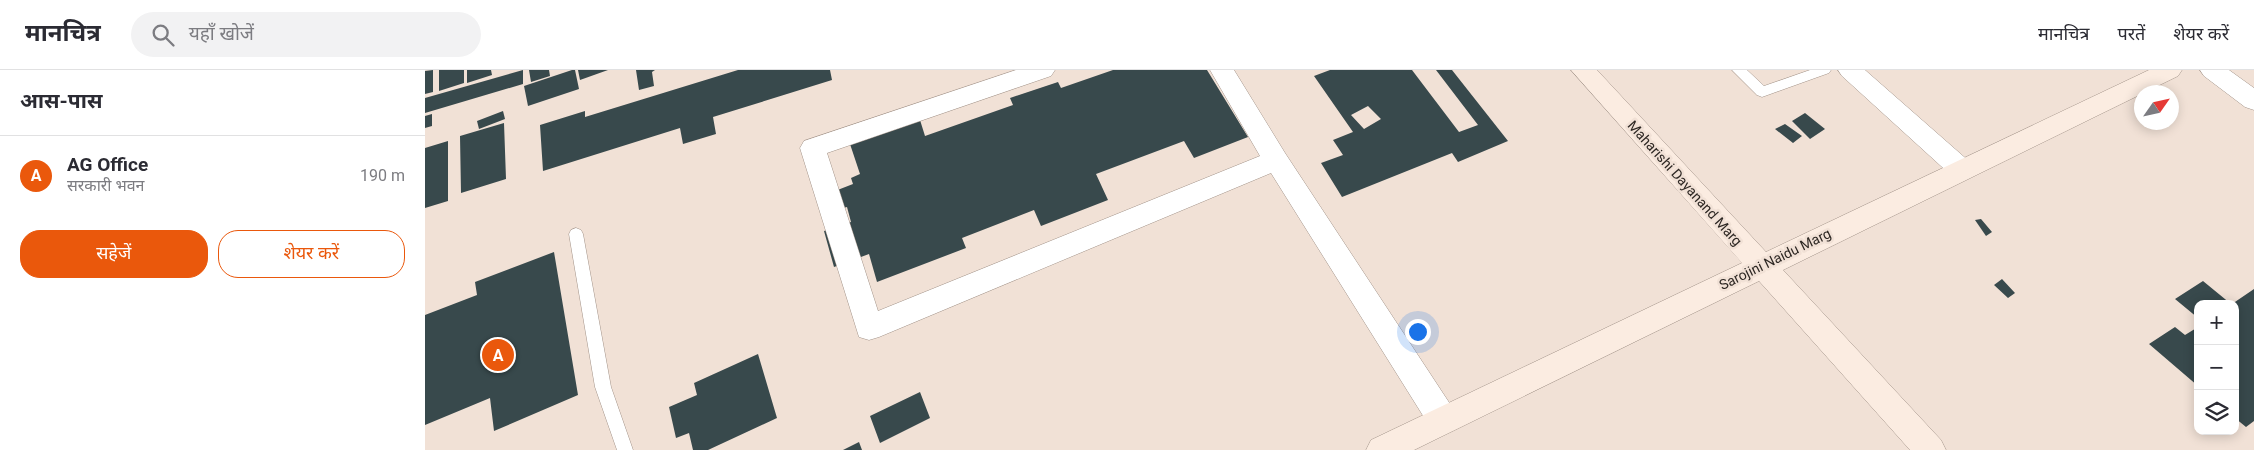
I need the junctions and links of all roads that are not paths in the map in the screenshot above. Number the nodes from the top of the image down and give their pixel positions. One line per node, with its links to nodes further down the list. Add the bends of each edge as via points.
1 (1043, 70): 10 (street, via 813,148 869,328)
2 (1222, 70): 10 (street)
3 (1583, 70): 13 (main road, Maharishi Dayanand Marg)
4 (1739, 70): 5 (lane, via 1762,92)
5 (1824, 70)
6 (1850, 70): 11 (street)
7 (2170, 70): 11 (main road, Sarojini Naidu Marg)
8 (2211, 70): 9 (street)
9 (2254, 101)
10 (1276, 160): 14 (street)
11 (1962, 170): 13 (main road, Sarojini Naidu Marg)
12 (576, 234): 15 (lane, via 603,387)
13 (1761, 266): 14 (main road, Sarojini Naidu Marg); 17 (main road, Maharishi Dayanand Marg)
14 (1443, 420): 16 (main road, Sarojini Naidu Marg)
15 (625, 450)
16 (1381, 450)
17 (1930, 450)

